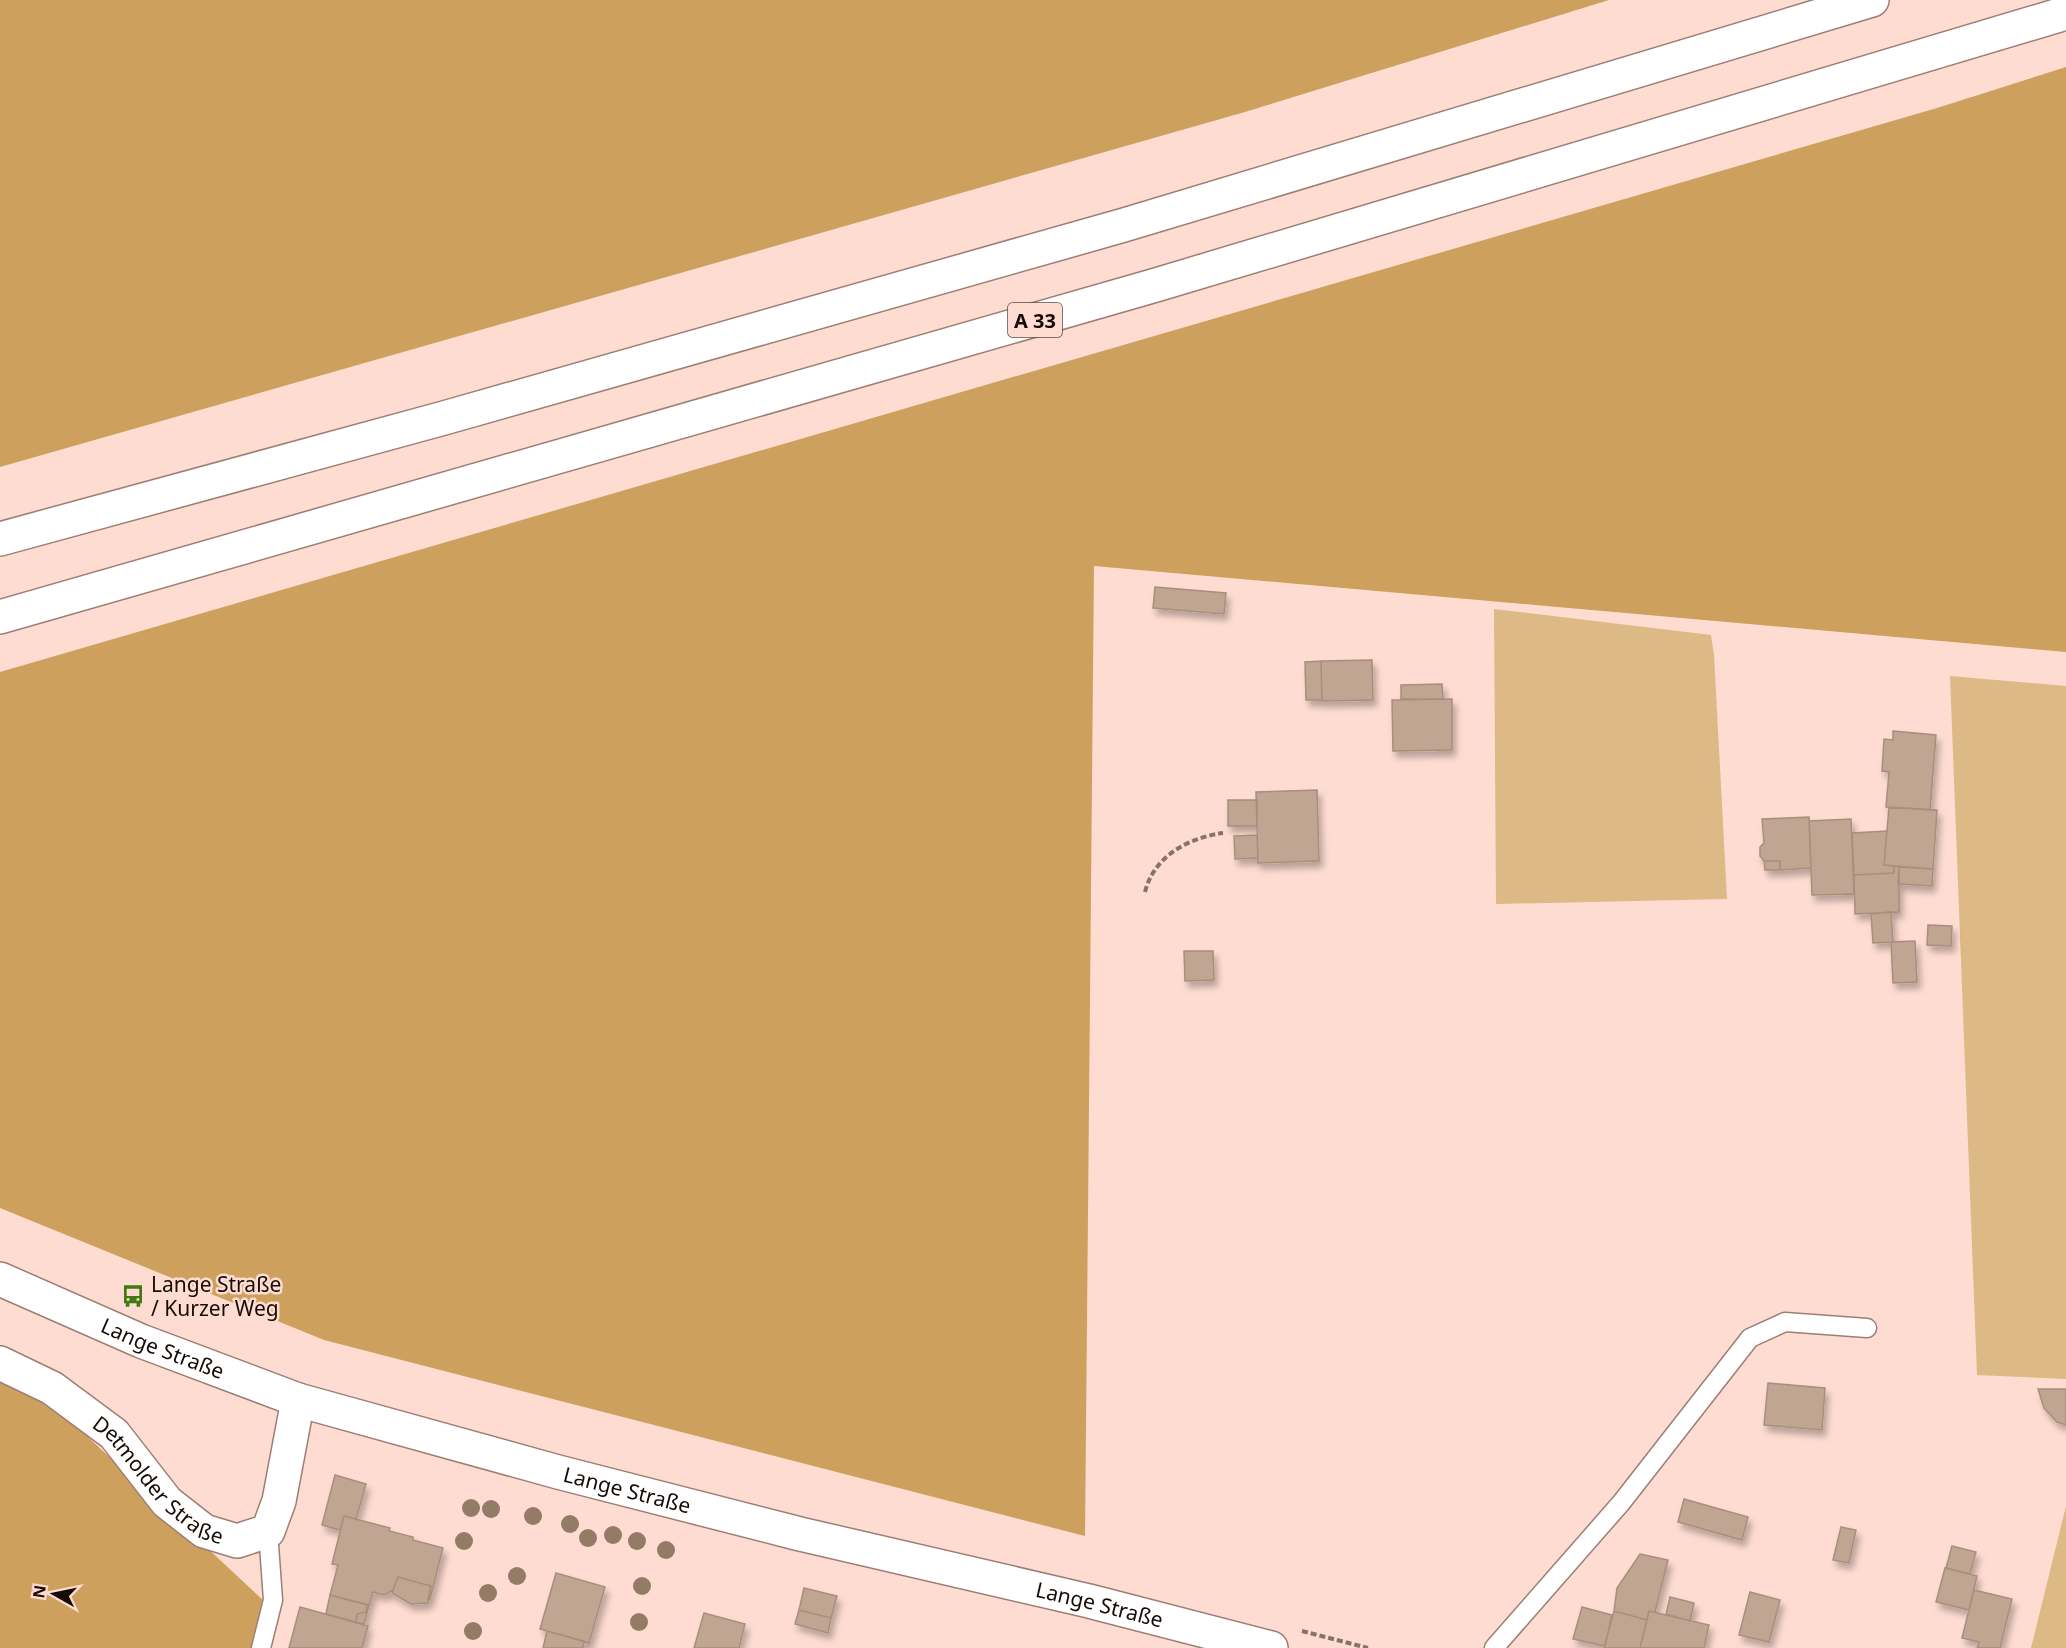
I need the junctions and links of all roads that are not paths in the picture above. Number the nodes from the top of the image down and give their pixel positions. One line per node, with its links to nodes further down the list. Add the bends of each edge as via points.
1 (1872, 0): 3 (main road, via 1124,225)
2 (2066, 12): 4 (main road, A 33, via 1144,288)
3 (0, 539)
4 (0, 617)
5 (0, 1279): 8 (main road, Lange Straße, via 141,1341)
6 (1867, 1328): 12 (lane, via 1785,1322 1750,1338 1621,1503)
7 (0, 1364): 9 (main road, Detmolder Straße, via 52,1389 114,1434 166,1502 204,1531 237,1542)
8 (298, 1400): 9 (main road, via 279,1501); 11 (main road, Lange Straße, via 800,1534)
9 (267, 1531): 10 (lane, via 273,1600)
10 (261, 1648)
11 (1271, 1648)
12 (1494, 1648)

